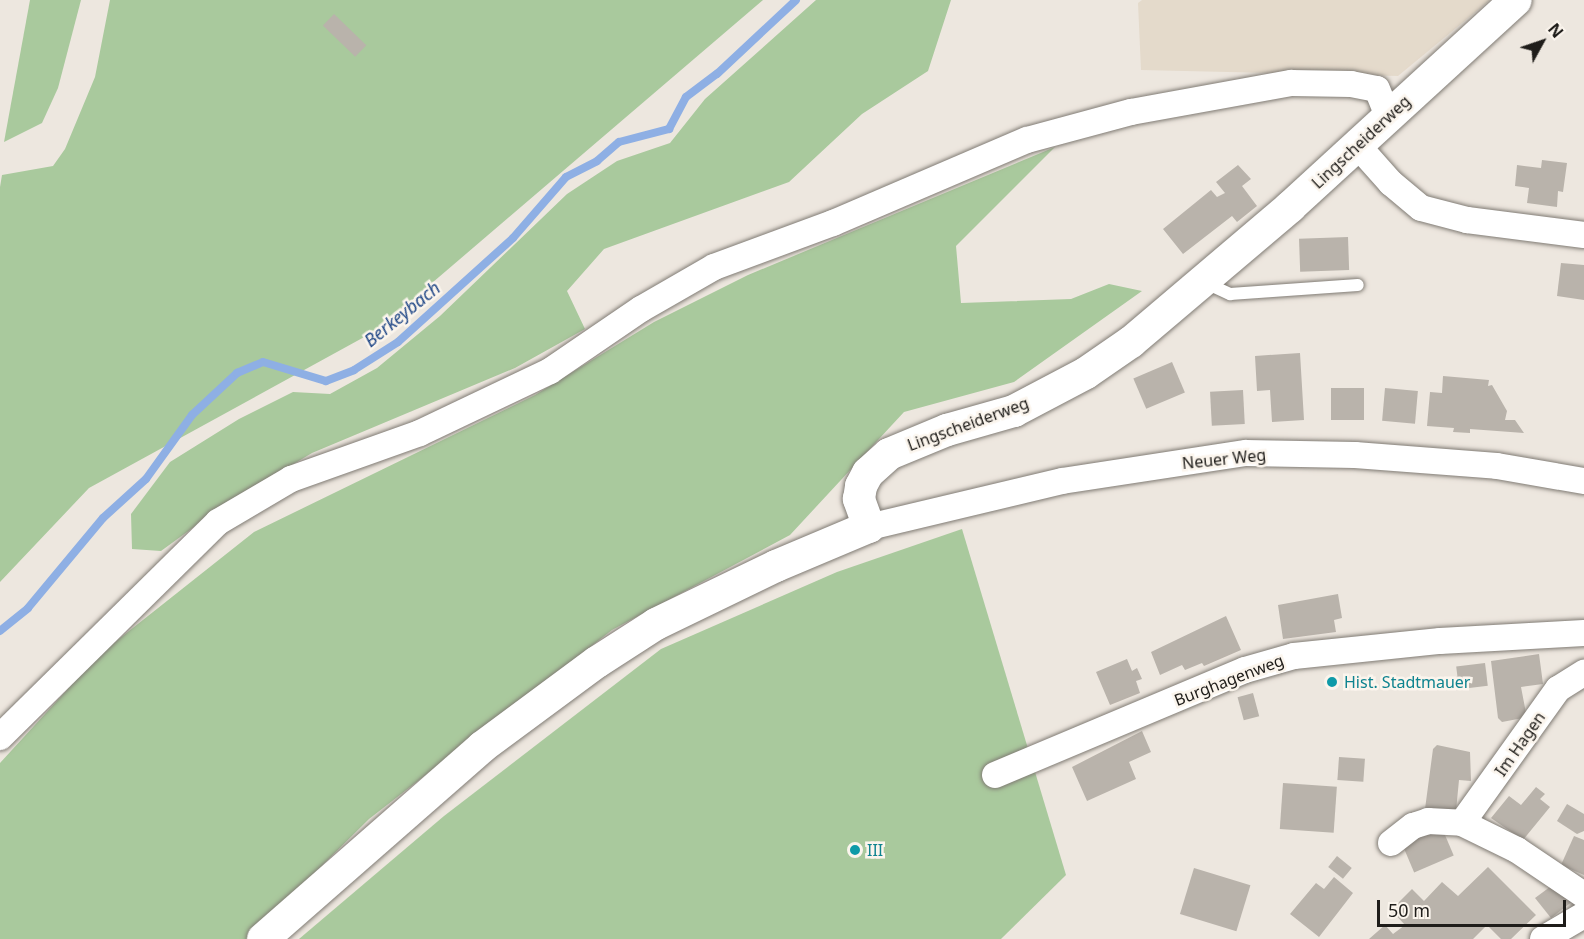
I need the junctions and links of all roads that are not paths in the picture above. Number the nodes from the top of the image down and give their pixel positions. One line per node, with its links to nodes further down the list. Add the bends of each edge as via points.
1 (1516, 0): 2 (street, Lingscheiderweg)
2 (1389, 118): 3 (street, Lingscheiderweg); 11 (street, via 1377,89 1351,84 1291,83 1131,112 1027,140 833,223 714,267 641,309 550,371 420,433 291,479 218,522)
3 (1358, 146): 4 (street, via 1391,183 1421,208 1467,220); 5 (street, Lingscheiderweg)
4 (1584, 235)
5 (1204, 282): 6 (lane, via 1230,294); 8 (street, Lingscheiderweg, via 1086,373 1014,411 946,430 889,454 861,486 860,499)
6 (1358, 285)
7 (1584, 481): 8 (street, Neuer Weg, via 1497,466 1355,455 1246,453 1062,481)
8 (869, 527): 17 (street, via 776,566 665,620 597,662 482,747)
9 (1584, 633): 12 (street, Burghagenweg, via 1440,641 1284,658 1245,670)
10 (1584, 673): 13 (street, Im Hagen, via 1558,689)
11 (0, 737)
12 (995, 775)
13 (1462, 823): 14 (street, via 1428,821 1413,826); 15 (street, via 1517,850)
14 (1391, 843)
15 (1584, 895)
16 (1584, 915): 18 (street)
17 (263, 939)
18 (1543, 939)

